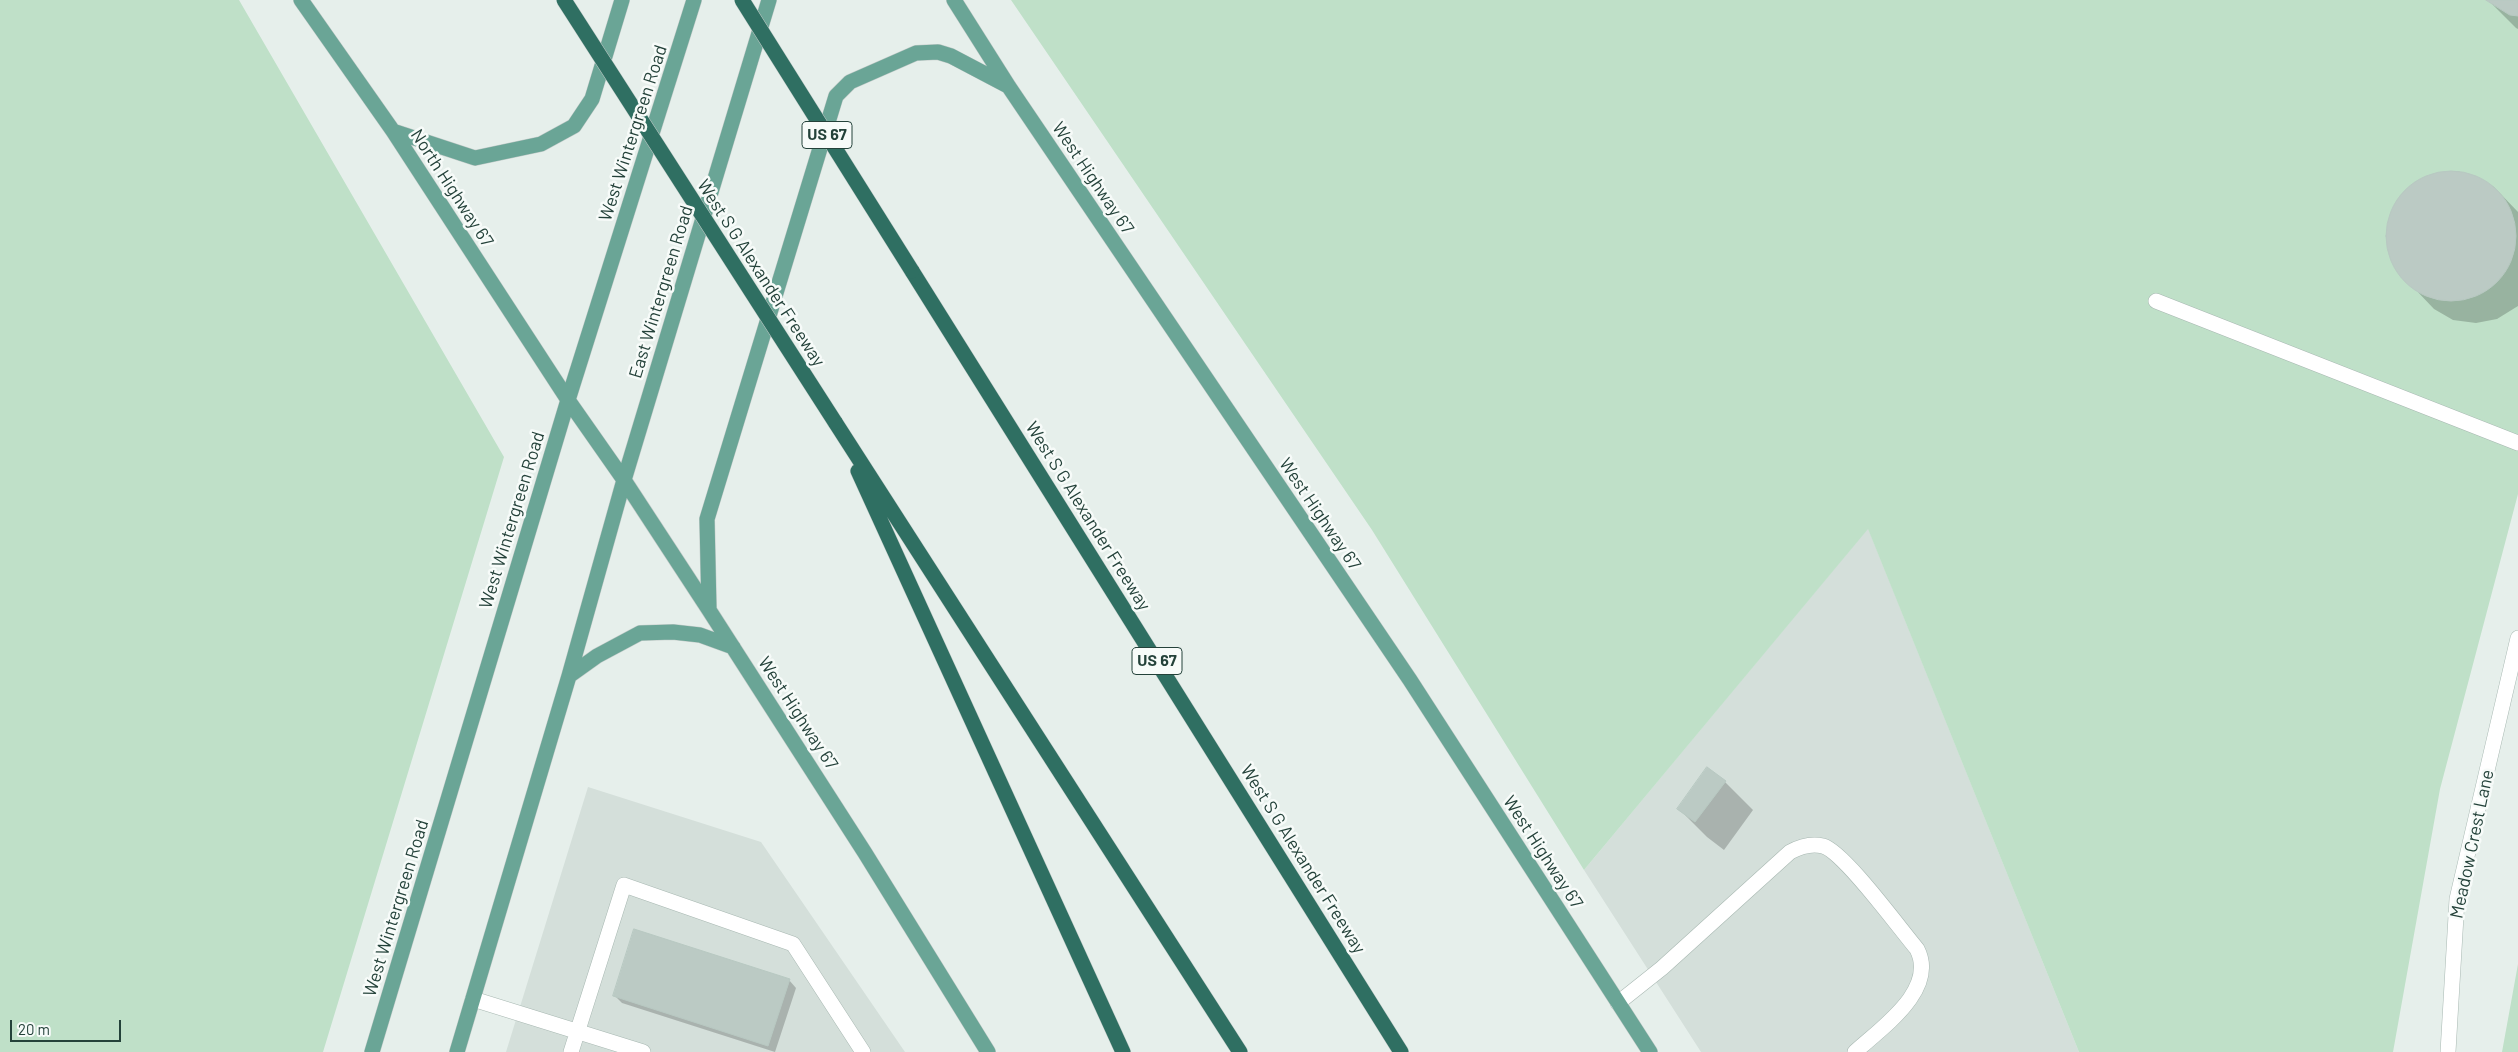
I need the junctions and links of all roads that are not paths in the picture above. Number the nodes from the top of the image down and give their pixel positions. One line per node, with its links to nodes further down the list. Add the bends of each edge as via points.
1 (301, 0): 9 (main road, North Highway 67)
2 (564, 0): 12 (highway, West S G Alexander Freeway, bridge)
3 (622, 0): 9 (main road, via 592,99 574,126 541,144 475,158)
4 (694, 0): 11 (main road, West Wintergreen Road)
5 (742, 0): 30 (highway, West S G Alexander Freeway / US 67, bridge)
6 (769, 0): 14 (main road, East Wintergreen Road)
7 (954, 0): 8 (main road, West Highway 67)
8 (1009, 87): 15 (main road, via 951,56 938,52 916,53 850,82 836,96 707,519); 20 (main road, West Highway 67, via 1410,680)
9 (393, 131): 11 (main road, North Highway 67)
10 (2156, 301): 13 (street)
11 (568, 400): 14 (main road, West Highway 67); 22 (main road, West Wintergreen Road)
12 (835, 422): 28 (highway); 29 (highway, West S G Alexander Freeway)
13 (2518, 443)
14 (624, 480): 15 (main road, West Highway 67); 18 (main road)
15 (709, 610): 17 (main road, West Highway 67)
16 (2518, 638): 33 (street, Meadow Crest Lane, via 2457,899)
17 (733, 647): 18 (main road, via 700,635 640,633 597,656); 27 (main road, West Highway 67)
18 (569, 676): 19 (main road)
19 (473, 999): 21 (street); 23 (main road)
20 (1618, 1003): 31 (main road, West Highway 67); 32 (street, via 1662,968 1790,852 1805,845 1825,846 1841,858 1917,949 1923,961 1921,980 1910,1000)
21 (578, 1032): 24 (street); 25 (street); 26 (street, via 624,885 793,944)
22 (372, 1052)
23 (457, 1052)
24 (571, 1052)
25 (643, 1052)
26 (863, 1052)
27 (988, 1052)
28 (1123, 1052)
29 (1240, 1052)
30 (1401, 1052)
31 (1650, 1052)
32 (1855, 1052)
33 (2448, 1052)

